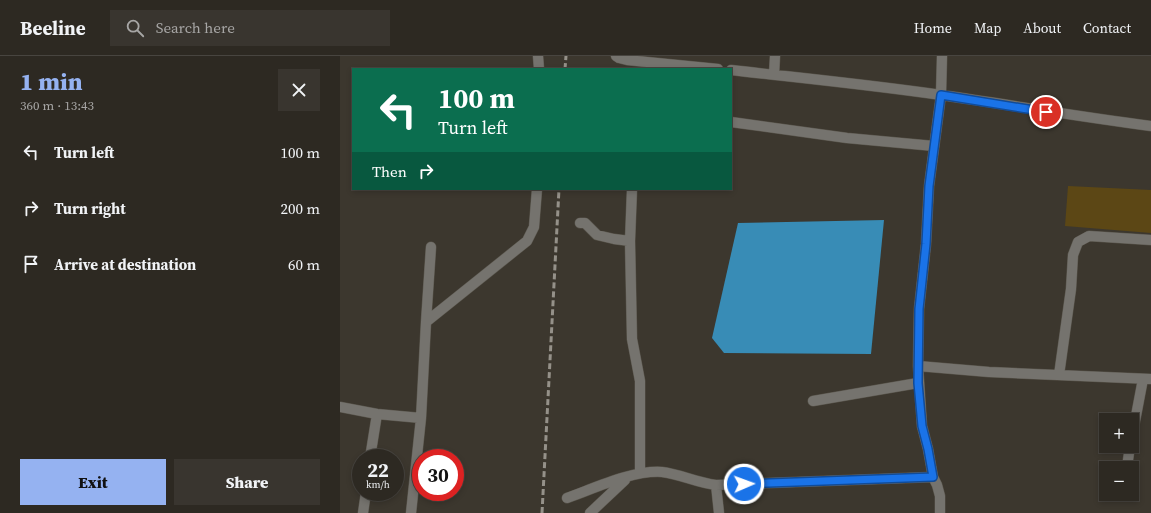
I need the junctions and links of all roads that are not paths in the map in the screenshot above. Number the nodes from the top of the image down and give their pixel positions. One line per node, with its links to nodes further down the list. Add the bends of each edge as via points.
1 (538, 56): 6 (street)
2 (616, 56): 5 (street)
3 (774, 56): 9 (street)
4 (942, 56): 10 (street)
5 (627, 64): 7 (street)
6 (539, 68)
7 (700, 68)
8 (732, 70): 9 (street)
9 (774, 75): 10 (street)
10 (941, 95): 12 (street); 13 (street)
11 (732, 122): 13 (street, via 847,138)
12 (1151, 126)
13 (934, 146): 21 (street, via 919,309)
14 (537, 190): 20 (street, via 534,227 527,241)
15 (632, 190): 18 (street)
16 (580, 223): 18 (street, via 585,223 597,235)
17 (1151, 240): 22 (street, via 1088,236 1078,242 1073,255)
18 (630, 241): 33 (street, via 632,339 640,381)
19 (431, 247): 20 (street)
20 (426, 322): 29 (street)
21 (918, 366): 22 (street); 24 (street)
22 (1059, 374): 23 (street)
23 (1147, 379): 27 (street)
24 (918, 383): 25 (street); 35 (street, via 922,426)
25 (813, 401)
26 (340, 407): 28 (street)
27 (1138, 413)
28 (377, 414): 29 (street); 30 (street)
29 (421, 418): 40 (street)
30 (371, 449)
31 (1129, 453): 32 (street)
32 (1128, 460)
33 (640, 472): 34 (street); 36 (street, via 679,475)
34 (628, 477): 37 (street); 41 (street)
35 (933, 477): 36 (street); 43 (street, via 940,496)
36 (716, 485): 42 (street)
37 (567, 498)
38 (365, 501): 39 (street)
39 (363, 513)
40 (411, 513)
41 (590, 513)
42 (719, 513)
43 (940, 513)

